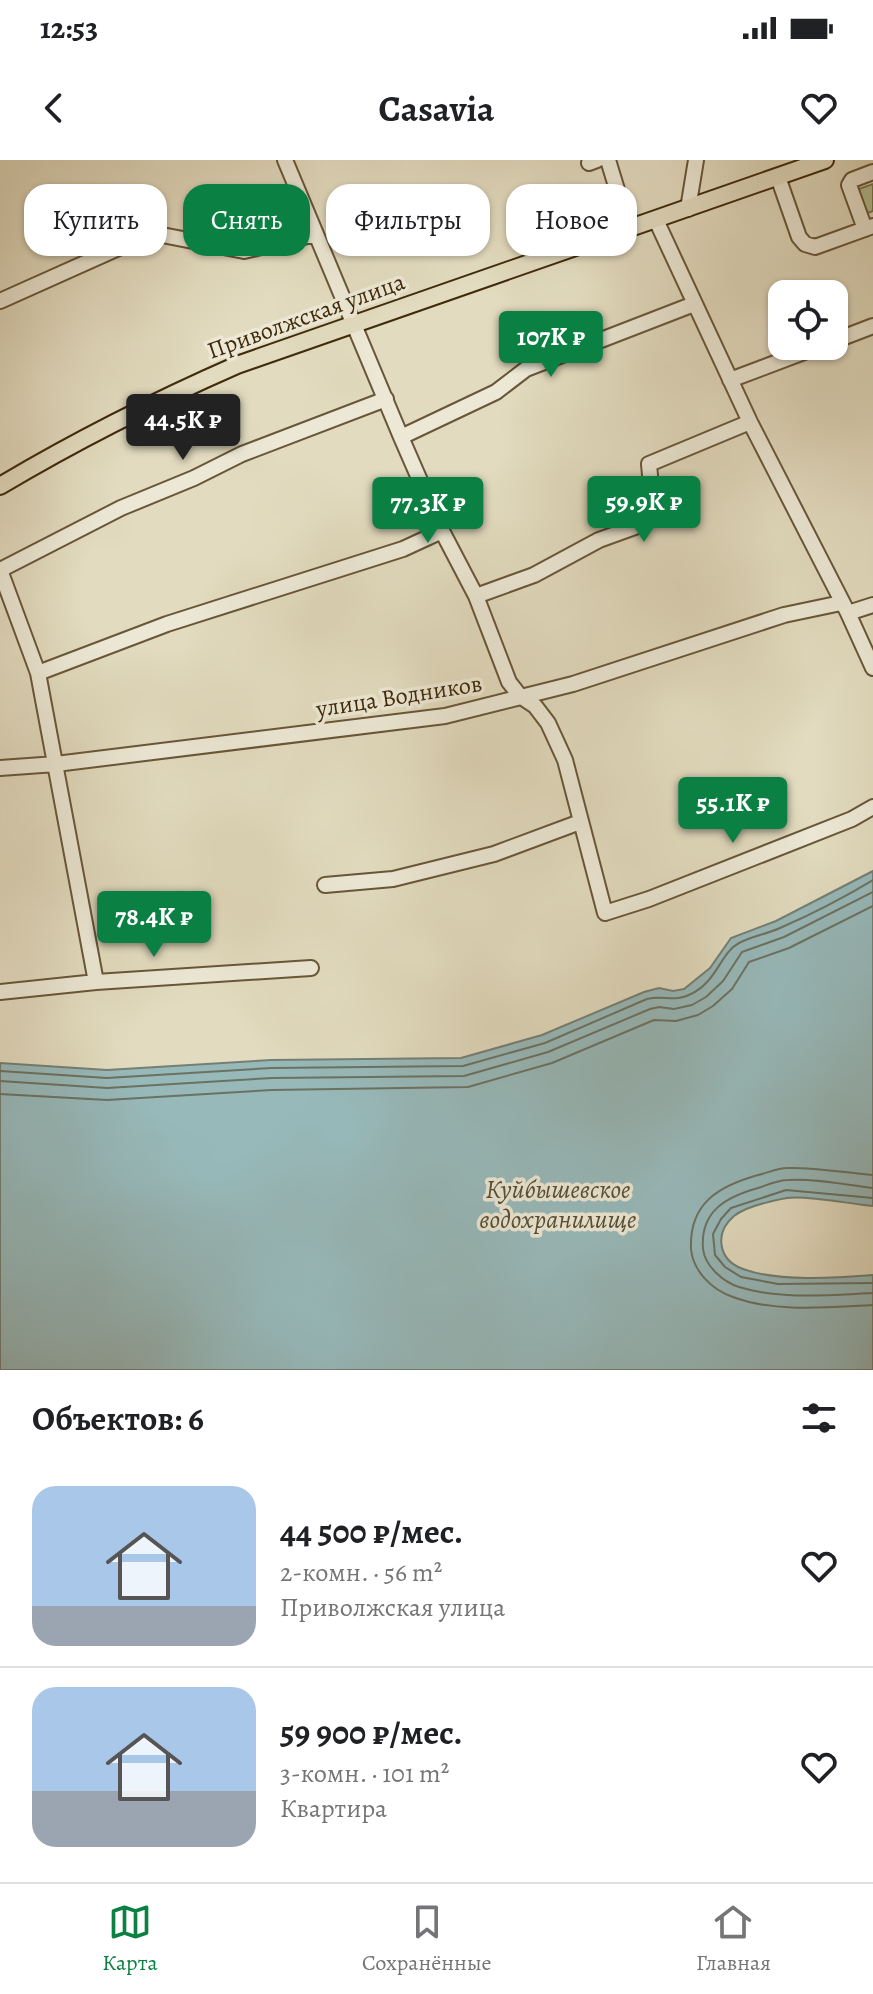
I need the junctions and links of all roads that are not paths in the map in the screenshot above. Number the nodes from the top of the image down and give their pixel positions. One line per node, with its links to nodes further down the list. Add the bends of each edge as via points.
1 (285, 160): 12 (street)
2 (608, 160): 7 (street)
3 (696, 160): 8 (street)
4 (825, 160): 6 (main road, Приволжская улица)
5 (873, 172): 11 (street, via 849,184)
6 (778, 177): 8 (main road, Приволжская улица); 11 (street, via 805,244 815,247)
7 (615, 184)
8 (688, 209): 9 (main road, Приволжская улица)
9 (656, 220): 10 (main road, Приволжская улица); 15 (street)
10 (637, 226)
11 (869, 227)
12 (316, 234): 14 (street, via 244,251 152,233); 16 (street)
13 (550, 256): 16 (main road, Приволжская улица)
14 (0, 301)
15 (694, 304): 20 (street); 23 (street, via 526,369 496,392)
16 (353, 323): 21 (street); 24 (main road, Приволжская улица, via 150,403)
17 (873, 326): 18 (street)
18 (848, 336)
19 (783, 360): 20 (street)
20 (730, 380): 22 (street)
21 (386, 399): 23 (street); 26 (street, via 242,454)
22 (750, 422): 27 (street, via 649,464 653,509 646,523); 29 (street)
23 (401, 437): 25 (street)
24 (0, 486)
25 (442, 531): 27 (street); 31 (street, via 403,549 167,624)
26 (0, 570): 31 (street)
27 (476, 596): 32 (street, via 509,682)
28 (873, 605): 29 (street, улица Водников)
29 (845, 608): 30 (street); 32 (street, улица Водников, via 784,615 573,684)
30 (873, 668)
31 (38, 673): 33 (street)
32 (520, 696): 33 (street, улица Водников, via 445,716); 36 (street, via 548,723 565,760)
33 (56, 764): 34 (street, улица Водников); 39 (street)
34 (0, 768)
35 (873, 807): 36 (street, via 605,913)
36 (580, 822): 37 (street, via 480,857 393,879)
37 (325, 885)
38 (311, 968): 39 (street)
39 (96, 982): 40 (street)
40 (0, 992)

